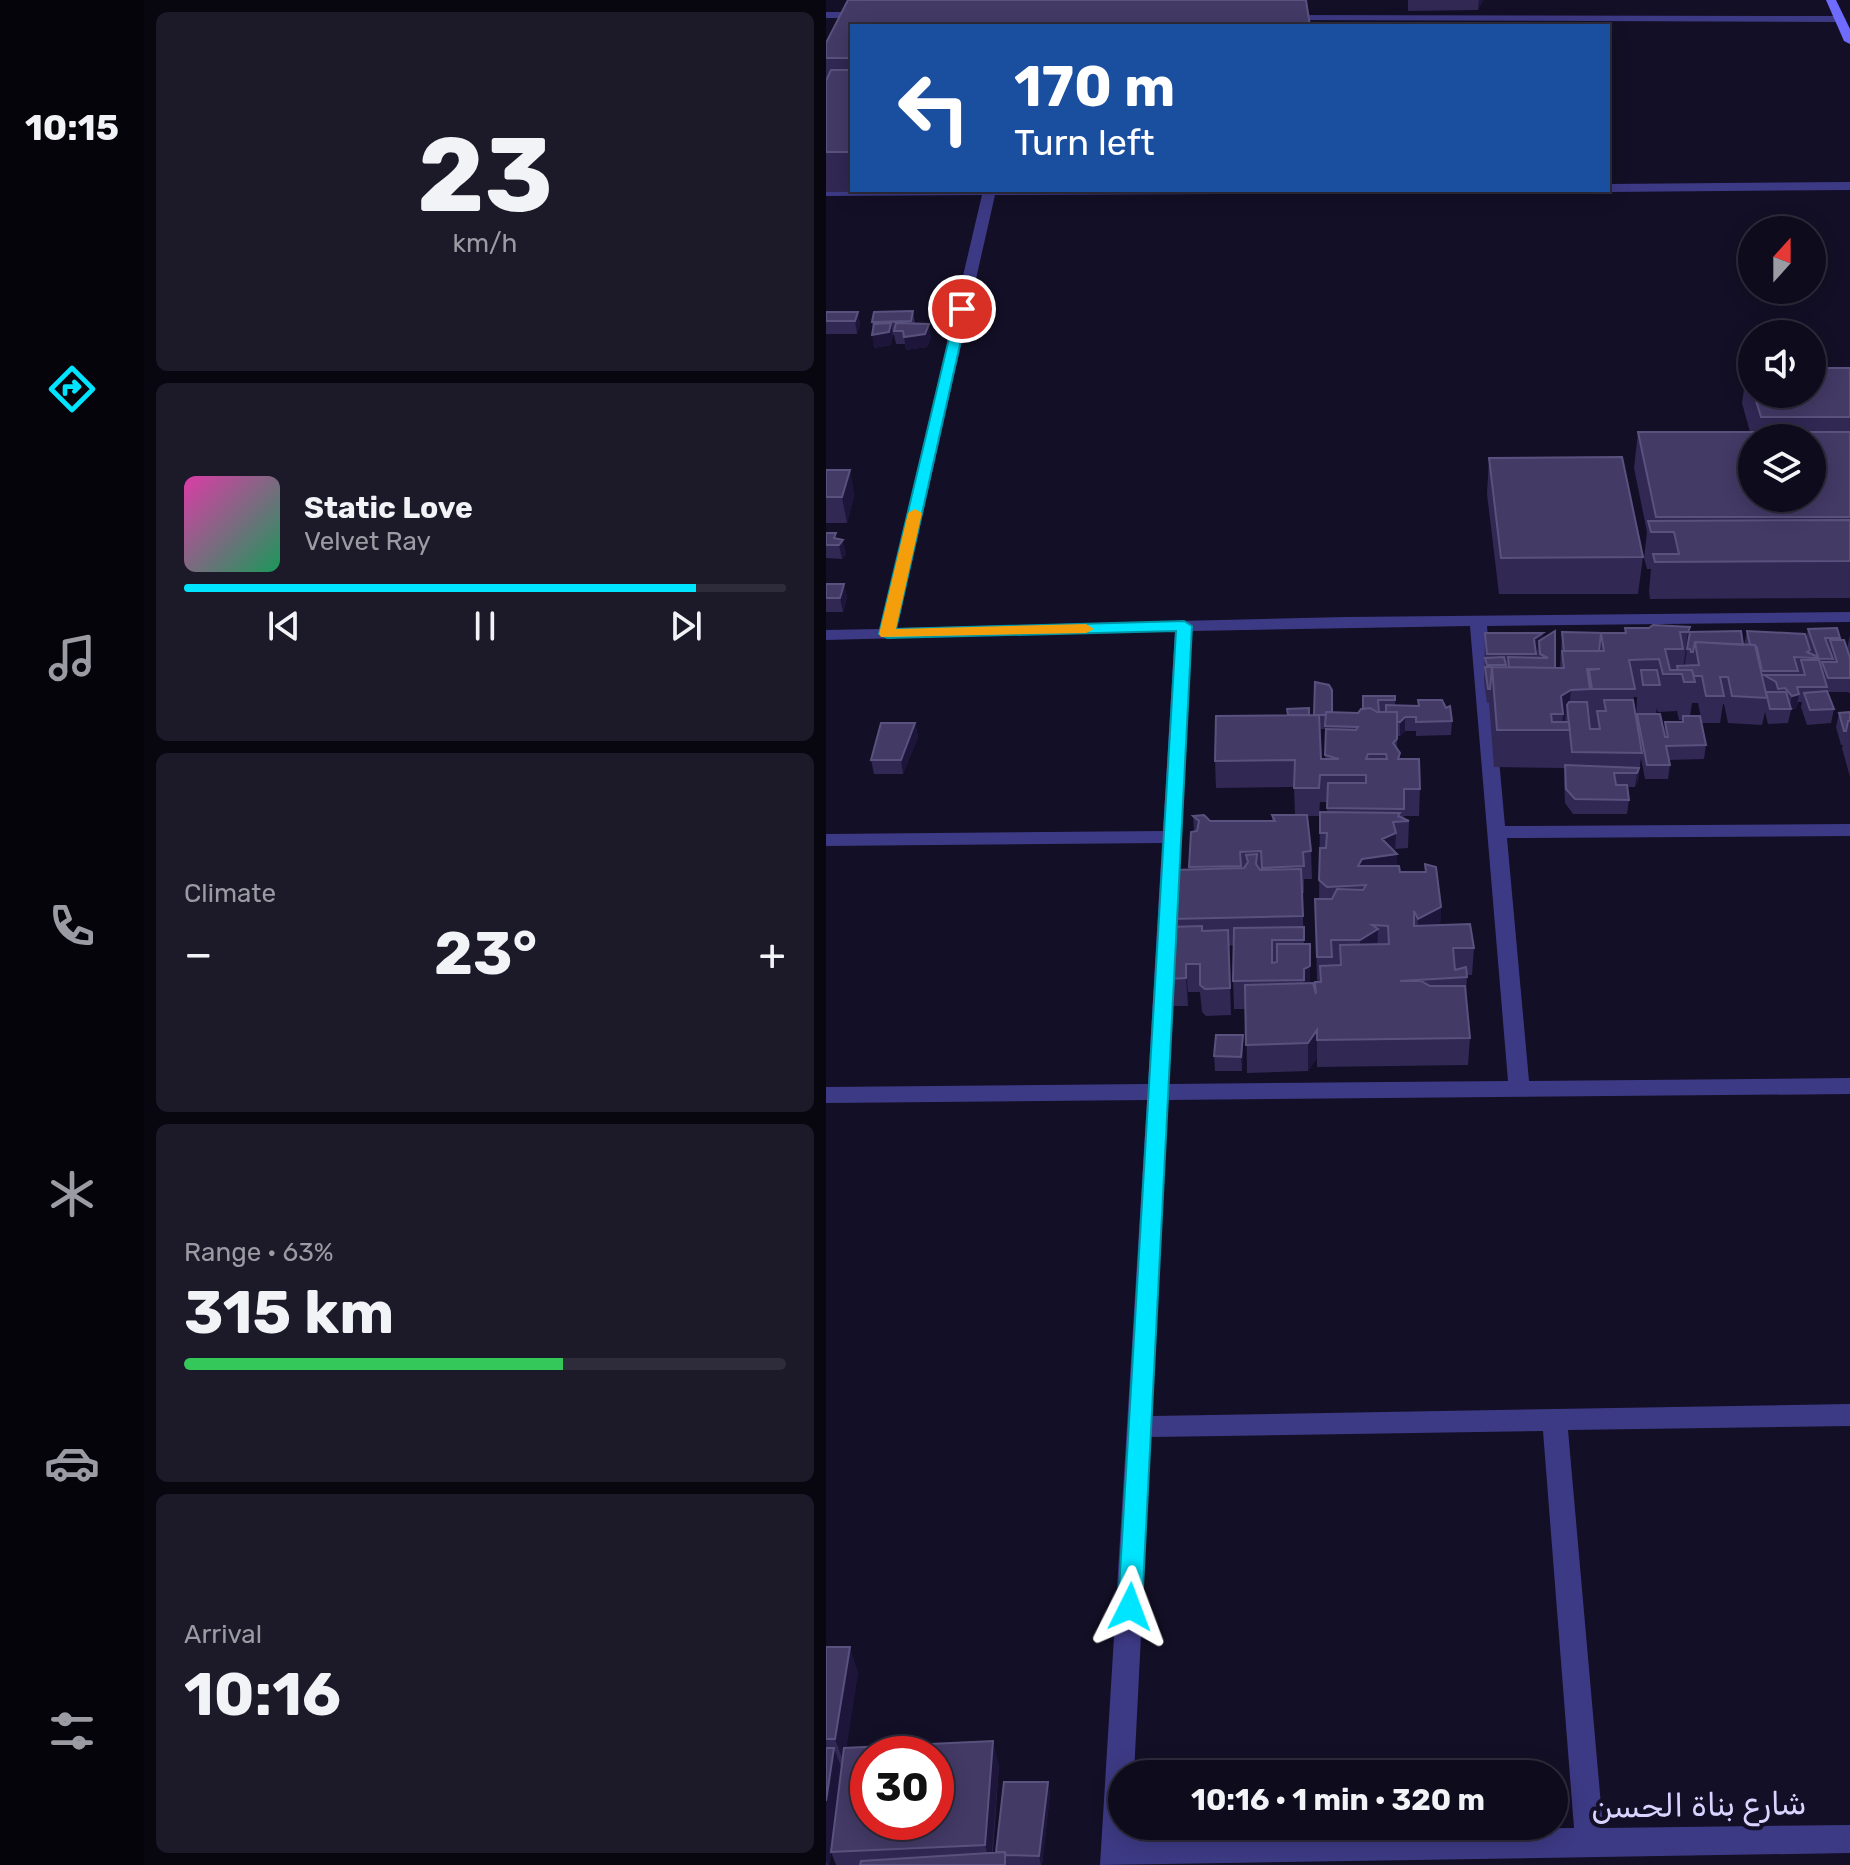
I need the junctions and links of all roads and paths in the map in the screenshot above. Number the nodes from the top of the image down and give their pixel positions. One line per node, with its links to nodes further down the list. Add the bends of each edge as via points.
1 (1831, 0): 5 (street)
2 (826, 15): 3 (street)
3 (886, 15)
4 (1264, 16): 6 (street)
5 (1840, 19): 6 (street); 7 (street)
6 (1387, 22)
7 (1850, 41)
8 (1850, 186): 9 (street)
9 (1610, 188)
10 (826, 192): 11 (street)
11 (850, 192)
12 (989, 192): 16 (street)
13 (1850, 617): 14 (street)
14 (1478, 620): 15 (street); 19 (street)
15 (1184, 626): 16 (street); 20 (street)
16 (887, 634): 17 (street)
17 (826, 635)
18 (1850, 830): 19 (street)
19 (1497, 832): 23 (street)
20 (1173, 837): 21 (street); 24 (street)
21 (826, 840)
22 (1850, 1086): 23 (street)
23 (1519, 1088): 24 (street)
24 (1159, 1091): 25 (street); 28 (street)
25 (826, 1095)
26 (1850, 1415): 27 (street)
27 (1555, 1420): 28 (street); 30 (street)
28 (1140, 1427): 31 (street)
29 (1850, 1839): 30 (street, شارع بناة الحسن)
30 (1590, 1842): 31 (street, شارع بناة الحسن)
31 (1116, 1856)

